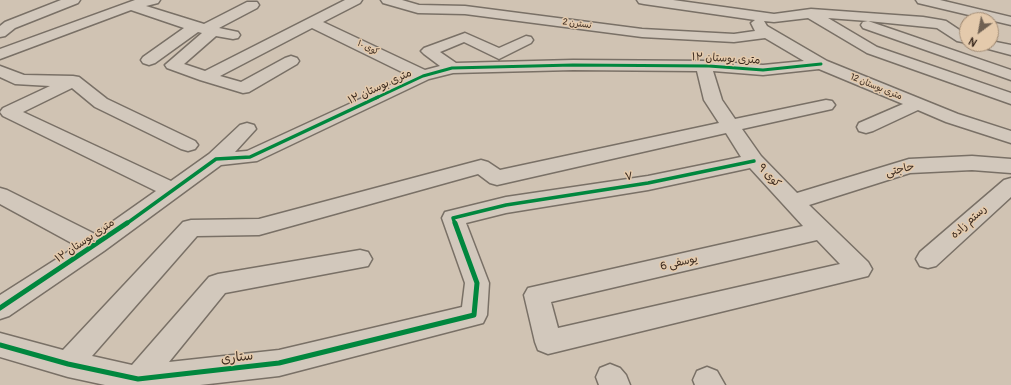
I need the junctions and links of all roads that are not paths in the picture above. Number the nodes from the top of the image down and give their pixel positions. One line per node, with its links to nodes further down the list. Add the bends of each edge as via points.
1 (73, 0): 16 (street, via 10,24)
2 (153, 0): 7 (street)
3 (355, 0): 14 (street)
4 (388, 0): 17 (street, نسترن 2, via 418,9 465,10 642,33 734,38)
5 (644, 0): 9 (street)
6 (922, 0): 13 (street)
7 (131, 5): 15 (street); 23 (street)
8 (252, 5): 15 (street)
9 (714, 5): 12 (street)
10 (810, 7): 11 (street); 12 (street, via 774,18); 34 (street, via 872,50)
11 (836, 7): 19 (street, via 941,24); 30 (street)
12 (754, 16): 17 (street, 12 متری بوستان, via 761,29)
13 (1009, 16)
14 (311, 22): 31 (street, کوی ۱۰); 32 (street)
15 (205, 29): 18 (street); 24 (street); 32 (street, via 173,66)
16 (0, 33)
17 (768, 33): 26 (street, 12 متری بوستان)
18 (233, 35)
19 (959, 36)
20 (526, 40): 28 (street, via 499,54 465,36 429,51)
21 (999, 47): 22 (street)
22 (1011, 50)
23 (0, 54)
24 (149, 60)
25 (291, 61): 32 (street, via 243,88)
26 (821, 64): 27 (street, ۱۲ متری بوستان, via 763,70); 35 (street, 12 متری بوستان)
27 (704, 66): 28 (street, ۱۲ متری بوستان, via 573,65); 37 (street, کوی ۹, via 713,100)
28 (452, 68): 31 (street, ۱۲ متری بوستان)
29 (0, 70): 33 (street, via 21,80)
30 (1011, 75)
31 (424, 76): 42 (street, ۱۲ متری بوستان, via 250,157)
32 (206, 77)
33 (73, 81): 41 (street, via 101,103); 47 (street, via 10,112)
34 (1011, 100)
35 (918, 104): 38 (street); 40 (street, 12 متری بوستان)
36 (826, 105): 37 (street)
37 (731, 125): 43 (street, کوی ۹); 45 (street)
38 (866, 127)
39 (247, 129): 42 (street)
40 (1011, 137)
41 (188, 144)
42 (216, 159): 47 (street, ۱۲ متری بوستان)
43 (754, 161): 49 (street, کوی ۹); 50 (street, ۷, via 648,183)
44 (1011, 166): 49 (street, حاجتی, via 972,163 910,166)
45 (497, 178): 50 (street); 59 (street, via 481,167 259,227 191,228)
46 (1011, 185): 54 (street, رستم زاده)
47 (172, 190): 52 (street, ۱۲ متری بوستان)
48 (0, 195): 52 (street)
49 (793, 202): 51 (street, کوی ۹)
50 (506, 205): 57 (street, ۷, via 453,218 477,283)
51 (821, 231): 55 (street, یوسفی 6); 55 (street, کوی ۹, via 860,269 548,342)
52 (96, 245): 56 (street, ۱۲ متری بوستان)
53 (360, 259): 60 (street, via 218,284)
54 (928, 259)
55 (537, 295)
56 (0, 308)
57 (474, 314): 60 (street, ستاری, via 280,363)
58 (0, 345): 59 (street, ستاری)
59 (68, 364): 60 (street, ستاری)
60 (136, 382)

